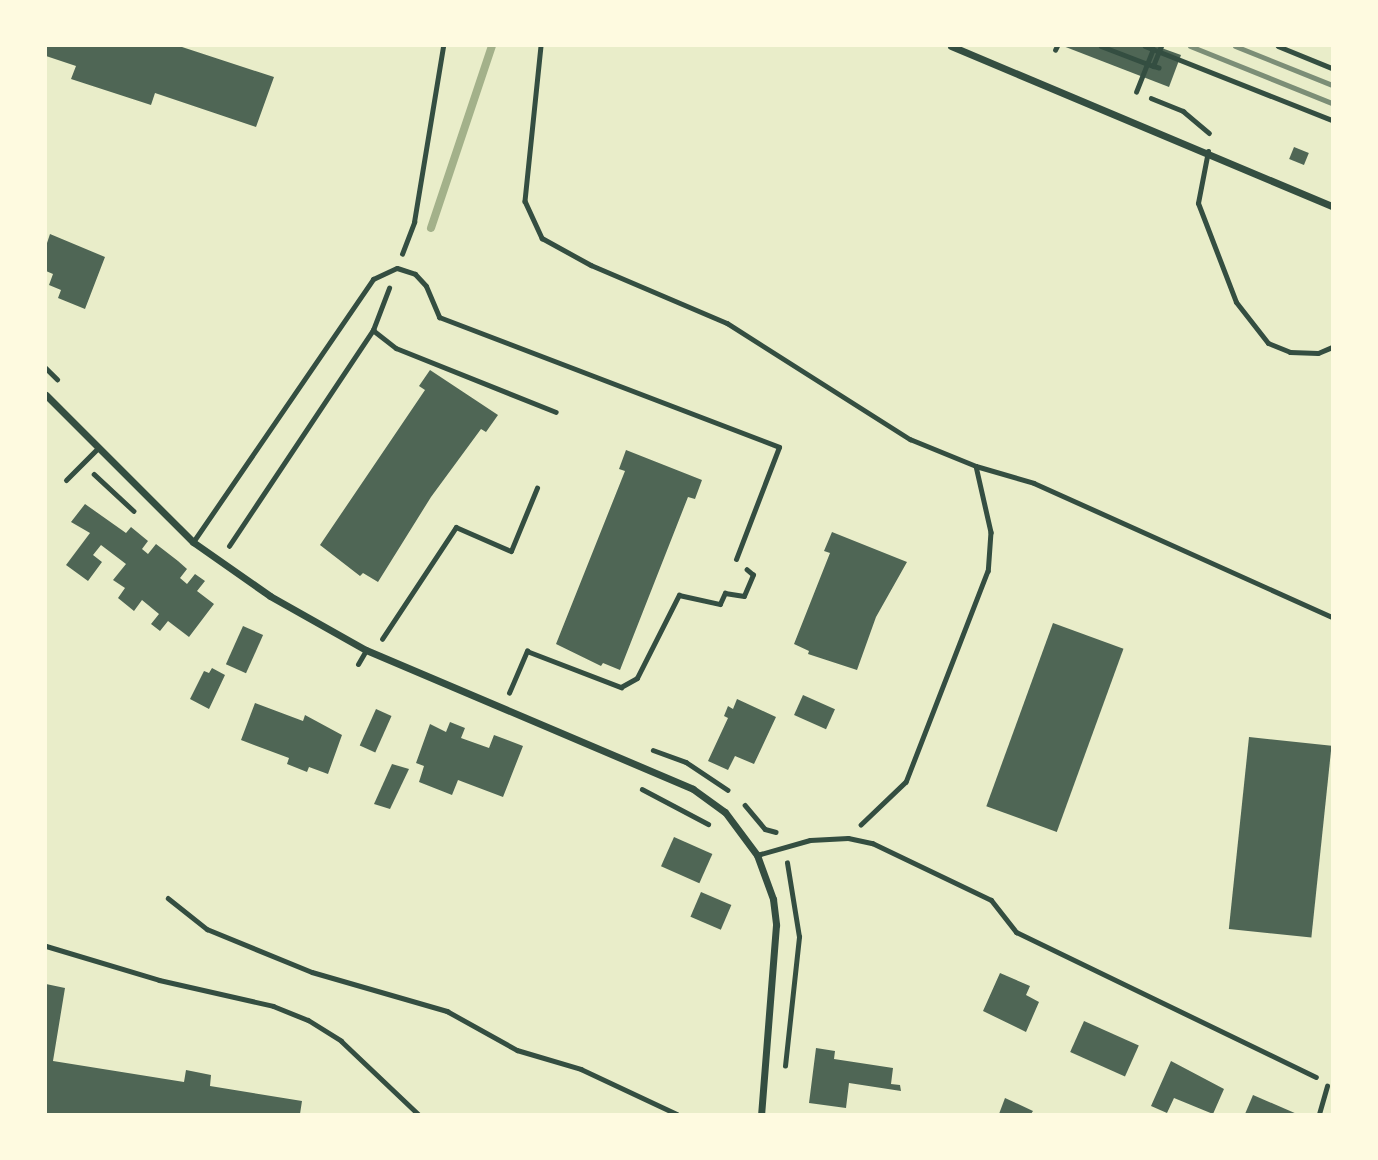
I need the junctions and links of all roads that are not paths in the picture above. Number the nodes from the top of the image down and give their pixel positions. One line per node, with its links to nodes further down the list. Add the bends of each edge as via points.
1 (951, 46): 2 (street)
2 (1208, 151): 3 (street); 4 (lane, via 1198,203 1237,302 1268,343 1290,352 1318,353)
3 (1332, 206)
4 (1332, 347)
5 (46, 395): 6 (street)
6 (97, 449): 7 (lane); 8 (street)
7 (66, 480)
8 (193, 542): 9 (lane, via 373,279 397,268 420,280 439,317 779,447); 10 (street, via 270,596)
9 (736, 559)
10 (366, 650): 11 (lane); 12 (street, via 693,789 725,812)
11 (358, 664)
12 (757, 855): 14 (lane, via 810,840 848,838 872,843 990,900 1016,932); 16 (street, via 773,899 776,925)
13 (46, 946): 15 (lane, via 159,980 273,1006 308,1020 341,1041)
14 (1316, 1077)
15 (418, 1115)
16 (761, 1115)

